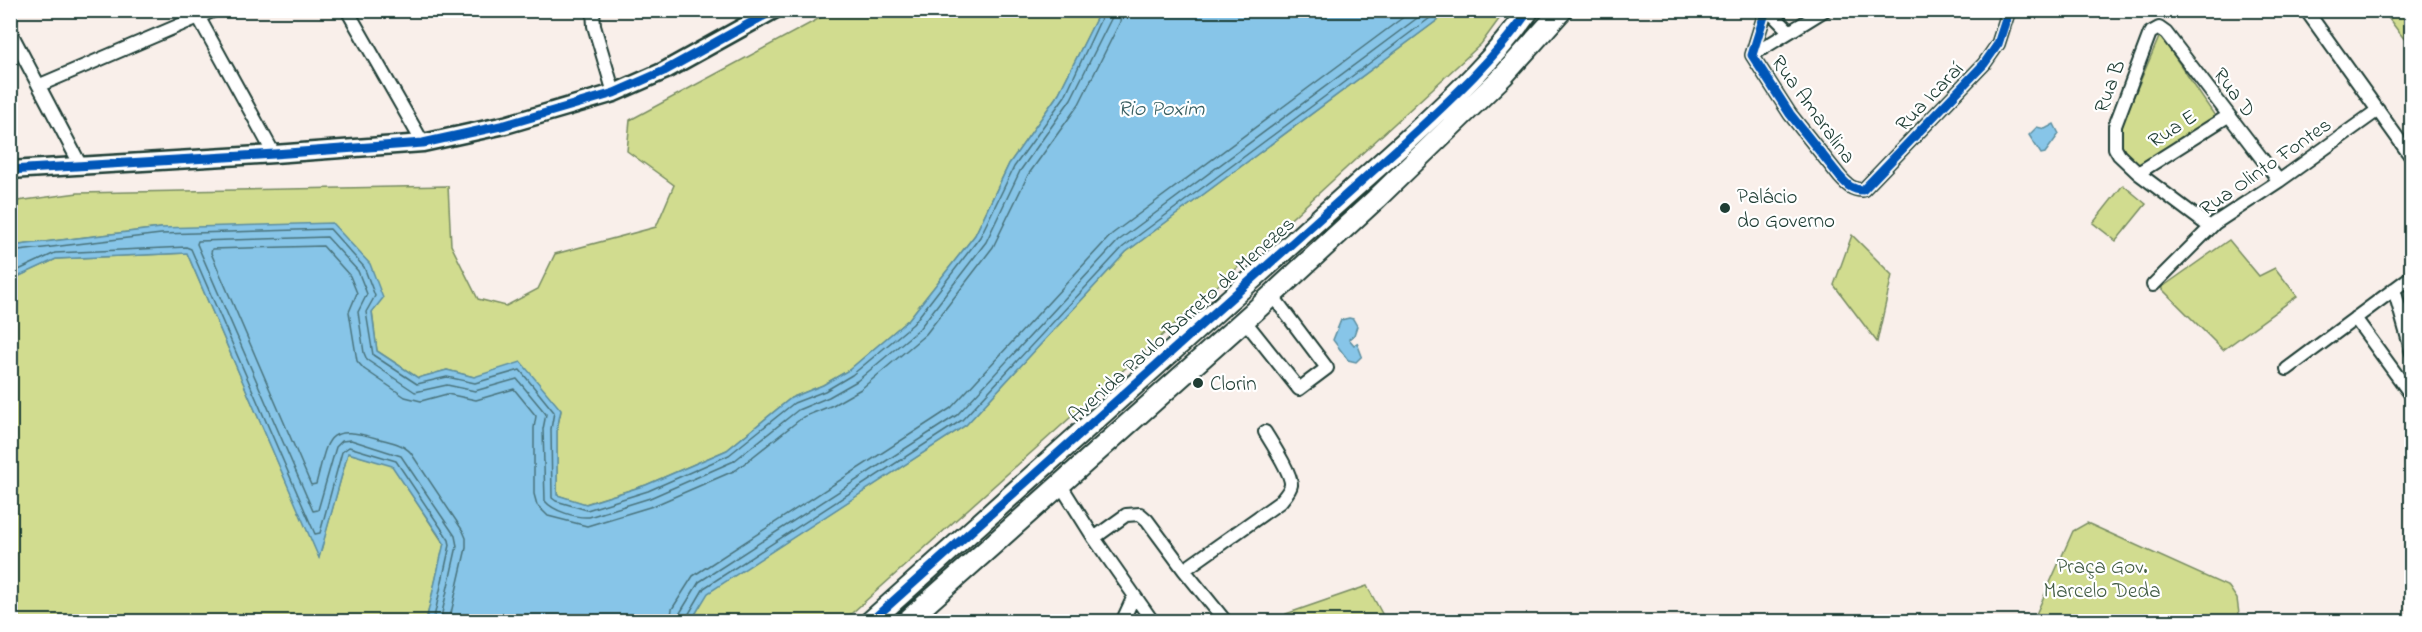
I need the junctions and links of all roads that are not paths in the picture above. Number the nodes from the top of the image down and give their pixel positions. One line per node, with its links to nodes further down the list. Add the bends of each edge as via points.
1 (215, 10): 11 (street)
2 (347, 10): 20 (street)
3 (593, 10): 17 (street)
4 (774, 10): 17 (street, via 664,71)
5 (1529, 10): 43 (main road, Avenida Paulo Barreto de Menezes, via 1474,77 1406,141)
6 (1767, 10): 13 (street, Rua Amaralina); 15 (street, Rua Amaralina)
7 (1825, 10): 13 (street)
8 (2009, 10): 27 (street, Rua Icaraí, via 1998,44 1984,64 1869,186)
9 (2306, 10): 18 (street)
10 (1562, 12): 32 (main road, Avenida Paulo Barreto de Menezes, via 1503,76)
11 (199, 18): 16 (street); 21 (street)
12 (2158, 28): 19 (street, Rua D, via 2166,33); 25 (street, Rua B, via 2150,33 2115,126 2115,148)
13 (1789, 31): 15 (street)
14 (12, 37): 16 (street)
15 (1752, 55): 27 (street, Rua Amaralina, via 1790,114)
16 (40, 85): 23 (street)
17 (614, 93): 20 (street, via 506,125)
18 (2378, 110): 22 (street); 26 (street, Rua Olinto Fontes)
19 (2228, 116): 25 (street, Rua E); 26 (street, Rua D)
20 (423, 143): 21 (street)
21 (274, 154): 23 (street)
22 (2412, 158)
23 (81, 166): 24 (street)
24 (10, 170)
25 (2138, 173): 28 (street, Rua B)
26 (2279, 181): 28 (street, Rua Olinto Fontes)
27 (1855, 190)
28 (2210, 227): 30 (street, Rua Olinto Fontes)
29 (2412, 276): 31 (street)
30 (2153, 285)
31 (2394, 289): 33 (street); 35 (street)
32 (1272, 295): 34 (main road, Avenida Paulo Barreto de Menezes); 34 (street, via 1327,368 1299,389)
33 (2355, 318): 36 (street); 37 (street)
34 (1244, 320): 39 (main road, Avenida Paulo Barreto de Menezes)
35 (2412, 353)
36 (2287, 369)
37 (2412, 396)
38 (1265, 432): 41 (street, via 1289,476 1287,494)
39 (1060, 484): 40 (street); 44 (main road, Avenida Paulo Barreto de Menezes)
40 (1094, 538): 41 (street, via 1126,515 1140,514); 42 (street)
41 (1184, 570): 47 (street)
42 (1134, 596): 45 (street); 46 (street)
43 (870, 621)
44 (906, 621)
45 (1122, 621)
46 (1153, 621)
47 (1226, 621)

